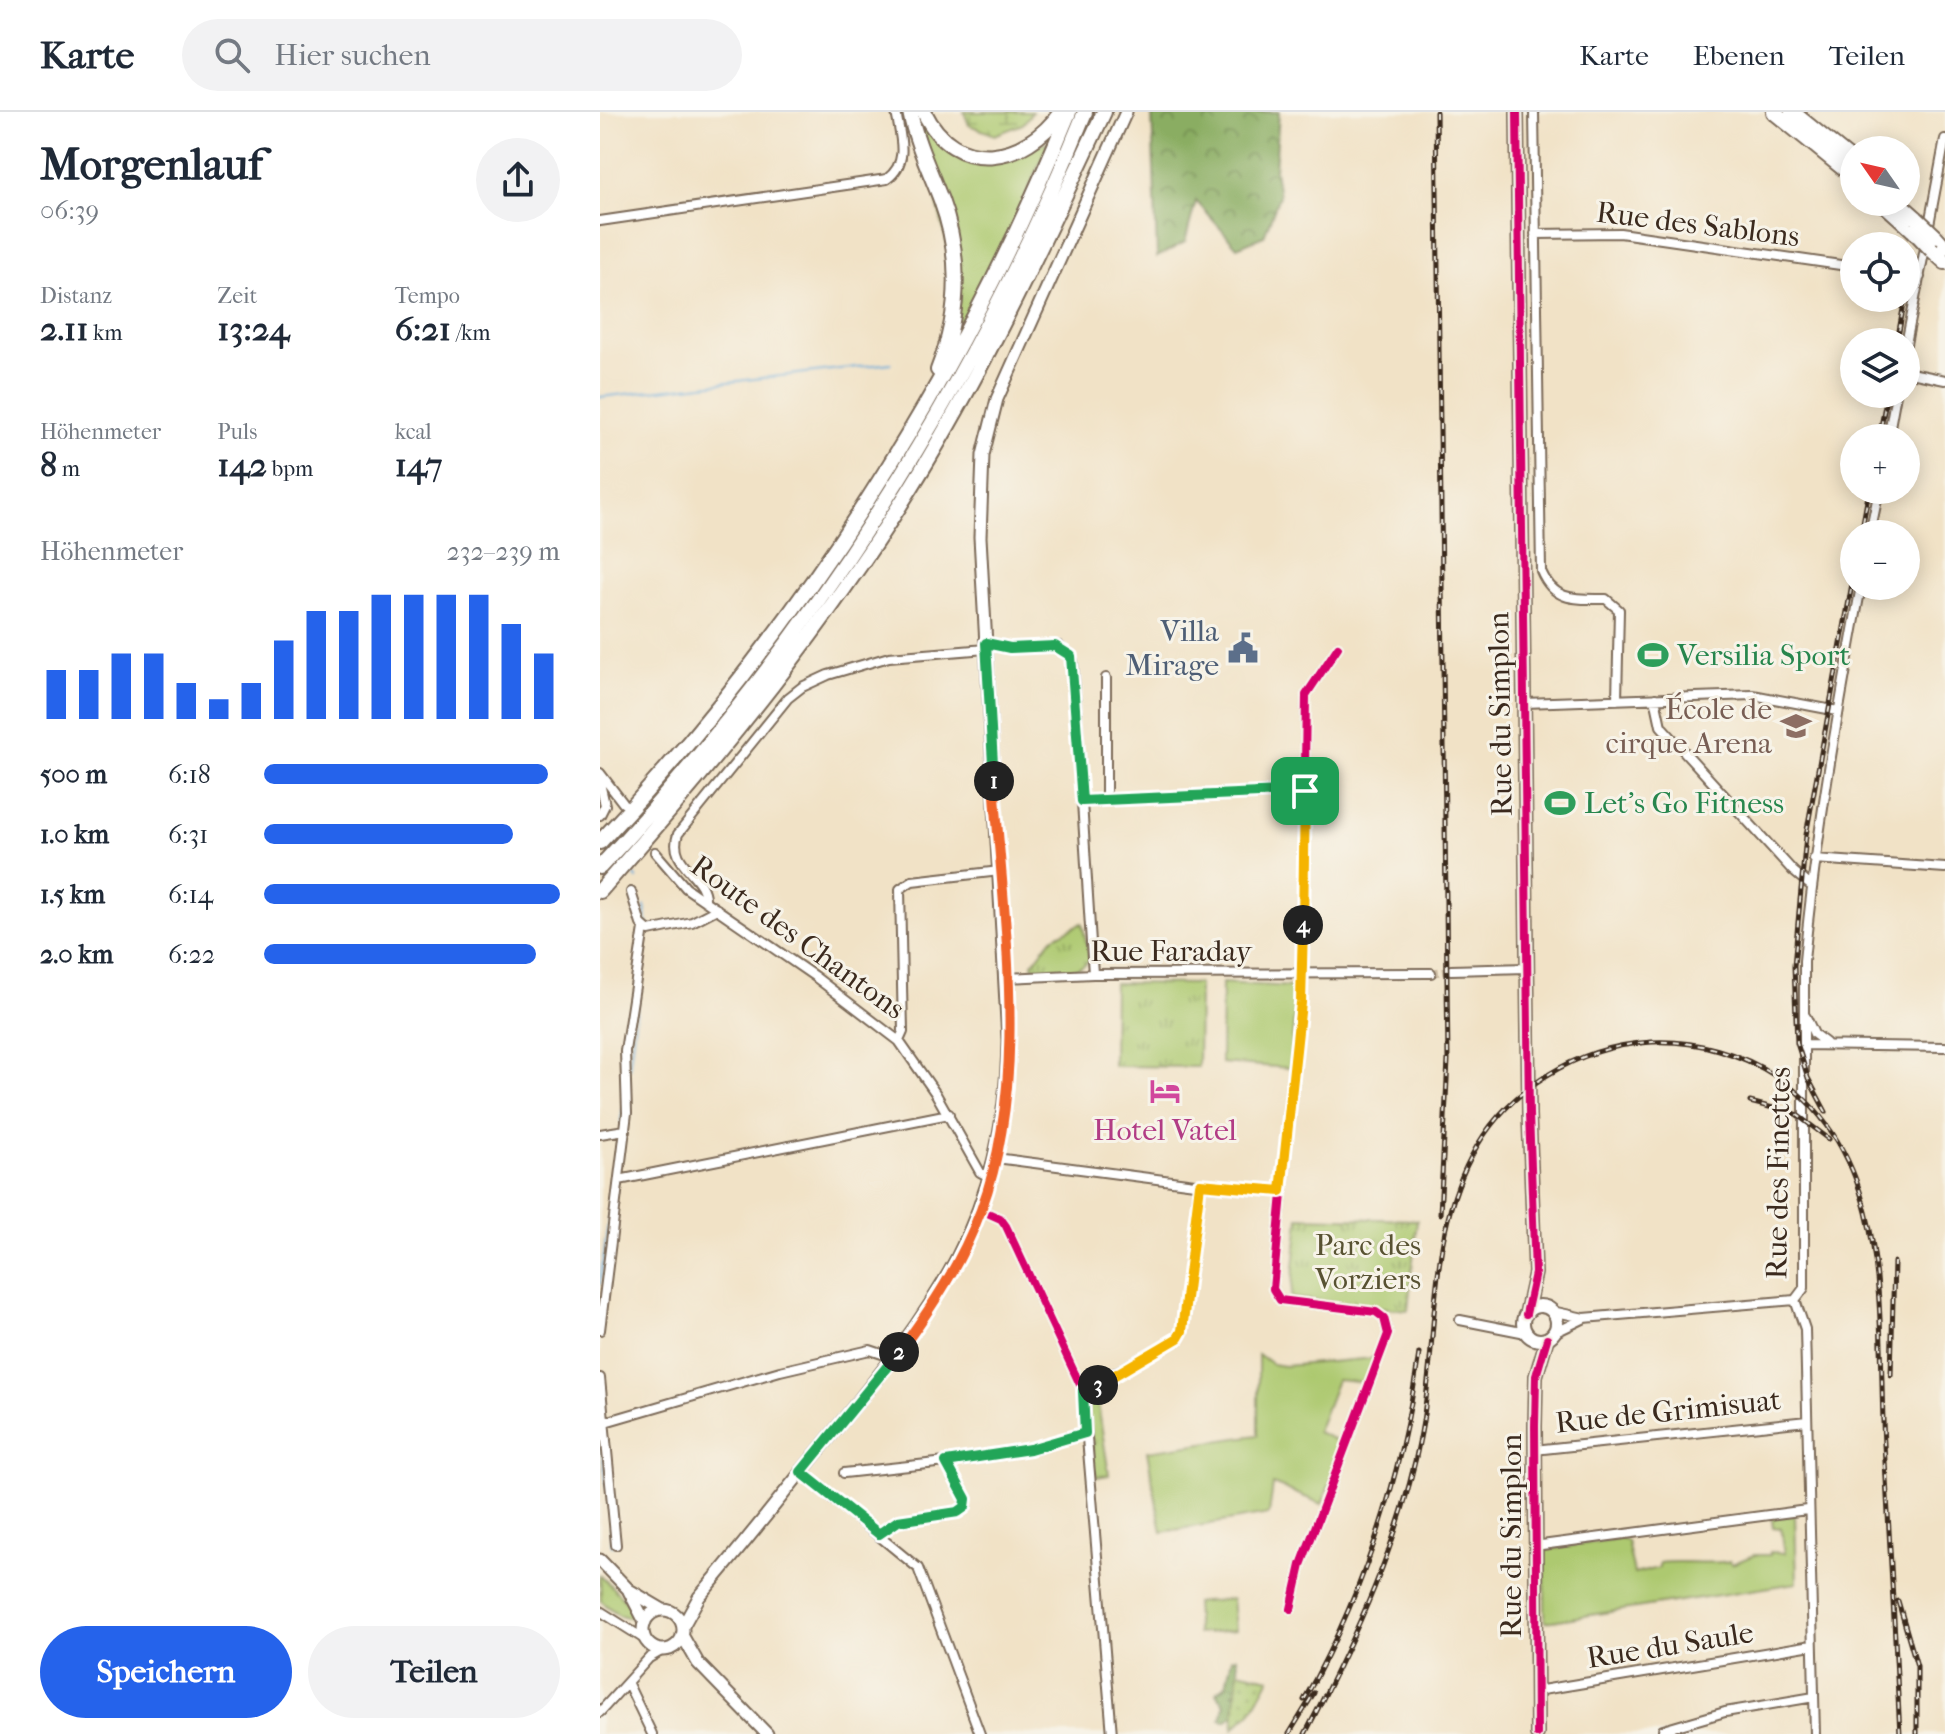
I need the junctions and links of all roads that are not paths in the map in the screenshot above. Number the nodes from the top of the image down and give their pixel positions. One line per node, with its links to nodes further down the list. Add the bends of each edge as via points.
1 (896, 112): 18 (street, via 902,157 887,179)
2 (910, 112): 27 (highway, via 950,228 956,289 941,361)
3 (924, 112): 4 (highway, via 954,146 993,156 1033,143)
4 (1061, 112)
5 (1069, 112): 27 (highway, via 995,276)
6 (1085, 112): 46 (highway, via 982,335 884,505 736,711)
7 (1101, 112): 50 (highway, via 977,373 900,505 800,650 675,806)
8 (1126, 112): 29 (main road, via 992,415 979,504)
9 (1517, 112): 34 (main road, Rue du Simplon)
10 (1534, 112): 20 (street)
11 (1774, 112): 15 (highway)
12 (1792, 112): 14 (highway)
13 (1945, 139): 24 (street)
14 (1840, 151)
15 (1840, 166)
16 (1902, 216): 19 (highway)
17 (1908, 216): 19 (highway)
18 (600, 221)
19 (1914, 224): 21 (highway, bridge)
20 (1535, 234): 23 (street, Rue des Sablons, via 1620,233); 33 (street, via 1541,571 1556,594 1606,599 1619,610)
21 (1937, 244): 22 (highway)
22 (1945, 262)
23 (1840, 265)
24 (1920, 277)
25 (1920, 375): 26 (street)
26 (1945, 380)
27 (904, 439): 43 (highway, via 775,632 695,735)
28 (1858, 600): 35 (street, Rue des Finettes)
29 (986, 646): 40 (street, via 1055,646 1071,656); 48 (main road); 52 (street, via 889,657 820,677 792,694 678,834 677,855 704,891)
30 (1338, 647): 38 (street, via 1307,691)
31 (1106, 678): 39 (street)
32 (1655, 698): 33 (street); 35 (street, via 1753,695); 49 (street, via 1658,722)
33 (1617, 700): 34 (street)
34 (1524, 703): 55 (main road, Rue du Simplon)
35 (1838, 711): 45 (street, Rue des Finettes)
36 (600, 773): 41 (street)
37 (600, 783): 42 (street, via 605,805)
38 (1305, 791): 39 (street); 59 (street)
39 (1106, 799): 40 (street)
40 (1082, 801): 58 (street)
41 (623, 803)
42 (600, 815)
43 (602, 840)
44 (655, 852): 52 (street, Route des Chantons)
45 (1814, 859): 47 (street); 49 (street, Rue des Finettes)
46 (600, 867)
47 (1945, 868)
48 (1000, 871): 60 (main road); 62 (street, via 912,881 900,889)
49 (1811, 886): 61 (street, Rue des Finettes)
50 (600, 888)
51 (631, 892): 54 (street)
52 (705, 901): 53 (street, Route des Chantons)
53 (717, 909): 54 (street, via 670,929); 62 (street, Route des Chantons)
54 (644, 928): 67 (street, via 623,1070)
55 (1527, 968): 56 (street); 75 (main road, Rue du Simplon)
56 (1451, 970)
57 (1431, 973): 59 (street, Rue Faraday)
58 (1093, 974): 59 (street, Rue Faraday); 60 (street, Rue Faraday)
59 (1302, 975): 73 (street)
60 (1006, 978): 69 (main road, via 1008,1078)
61 (1804, 1014): 63 (street, Rue des Finettes); 64 (street, via 1814,1034)
62 (899, 1041): 66 (street, Route des Chantons)
63 (1804, 1045): 64 (street); 76 (street, Rue des Finettes, via 1804,1288)
64 (1835, 1045): 65 (street)
65 (1945, 1047)
66 (949, 1114): 70 (street, Route des Chantons, via 980,1172); 71 (street)
67 (625, 1130): 68 (street); 71 (street)
68 (600, 1134)
69 (996, 1158): 70 (main road); 72 (street)
70 (991, 1178): 74 (main road)
71 (619, 1180): 82 (street)
72 (1200, 1184): 73 (street); 88 (street, via 1182,1331)
73 (1281, 1191): 103 (street, via 1276,1297 1376,1312 1384,1318 1388,1334 1301,1565)
74 (981, 1210): 85 (main road, via 944,1288); 88 (street, via 1006,1226)
75 (1535, 1273): 77 (main road, Rue du Simplon); 78 (main road, Rue du Simplon)
76 (1795, 1300): 79 (street); 89 (street, Rue des Finettes, via 1805,1329)
77 (1550, 1310): 78 (main road, via 1534,1307); 79 (street); 84 (main road, via 1557,1321)
78 (1526, 1315): 81 (street); 83 (main road)
79 (1584, 1318): 84 (street)
80 (1460, 1320): 81 (street)
81 (1505, 1326): 83 (street)
82 (600, 1330)
83 (1527, 1334): 84 (main road, via 1537,1340); 86 (main road, Rue du Simplon)
84 (1550, 1336): 86 (main road, Rue du Simplon)
85 (894, 1358): 90 (street, via 873,1349); 94 (main road)
86 (1536, 1376): 92 (main road, Rue du Simplon)
87 (600, 1378): 90 (street)
88 (1083, 1391): 91 (street)
89 (1807, 1421): 92 (street, Rue de Grimisuat); 96 (street, Rue des Finettes)
90 (605, 1422): 98 (street)
91 (1085, 1433): 93 (street, via 1030,1449); 121 (street)
92 (1534, 1450): 99 (main road, Rue du Simplon)
93 (946, 1462): 95 (street); 97 (street, via 966,1499 965,1507 898,1521)
94 (801, 1472): 97 (street); 102 (main road)
95 (844, 1473)
96 (1807, 1510): 99 (street); 110 (street, Rue des Finettes)
97 (879, 1534): 120 (street, via 921,1573)
98 (616, 1545)
99 (1534, 1546): 115 (main road, Rue du Simplon)
100 (600, 1560): 101 (main road)
101 (629, 1590): 104 (main road); 106 (main road)
102 (699, 1597): 104 (main road); 108 (main road)
103 (1291, 1609)
104 (666, 1610): 106 (main road, via 652,1613); 108 (main road)
105 (600, 1611): 107 (street)
106 (645, 1622): 107 (street); 109 (main road)
107 (623, 1623): 109 (street)
108 (683, 1630): 111 (main road, via 677,1644); 113 (main road)
109 (647, 1641): 111 (main road); 112 (street)
110 (1812, 1645): 115 (street, Rue du Saule); 116 (street, Rue des Finettes)
111 (665, 1649): 112 (street); 113 (main road)
112 (649, 1658): 114 (street)
113 (698, 1663): 119 (main road)
114 (628, 1684): 117 (street); 118 (street)
115 (1536, 1691): 122 (main road, Rue du Simplon)
116 (1814, 1697): 123 (street, via 1725,1712); 124 (street, Rue des Finettes)
117 (600, 1712)
118 (652, 1734)
119 (767, 1734)
120 (980, 1734)
121 (1112, 1734)
122 (1537, 1734)
123 (1663, 1734)
124 (1815, 1734)

